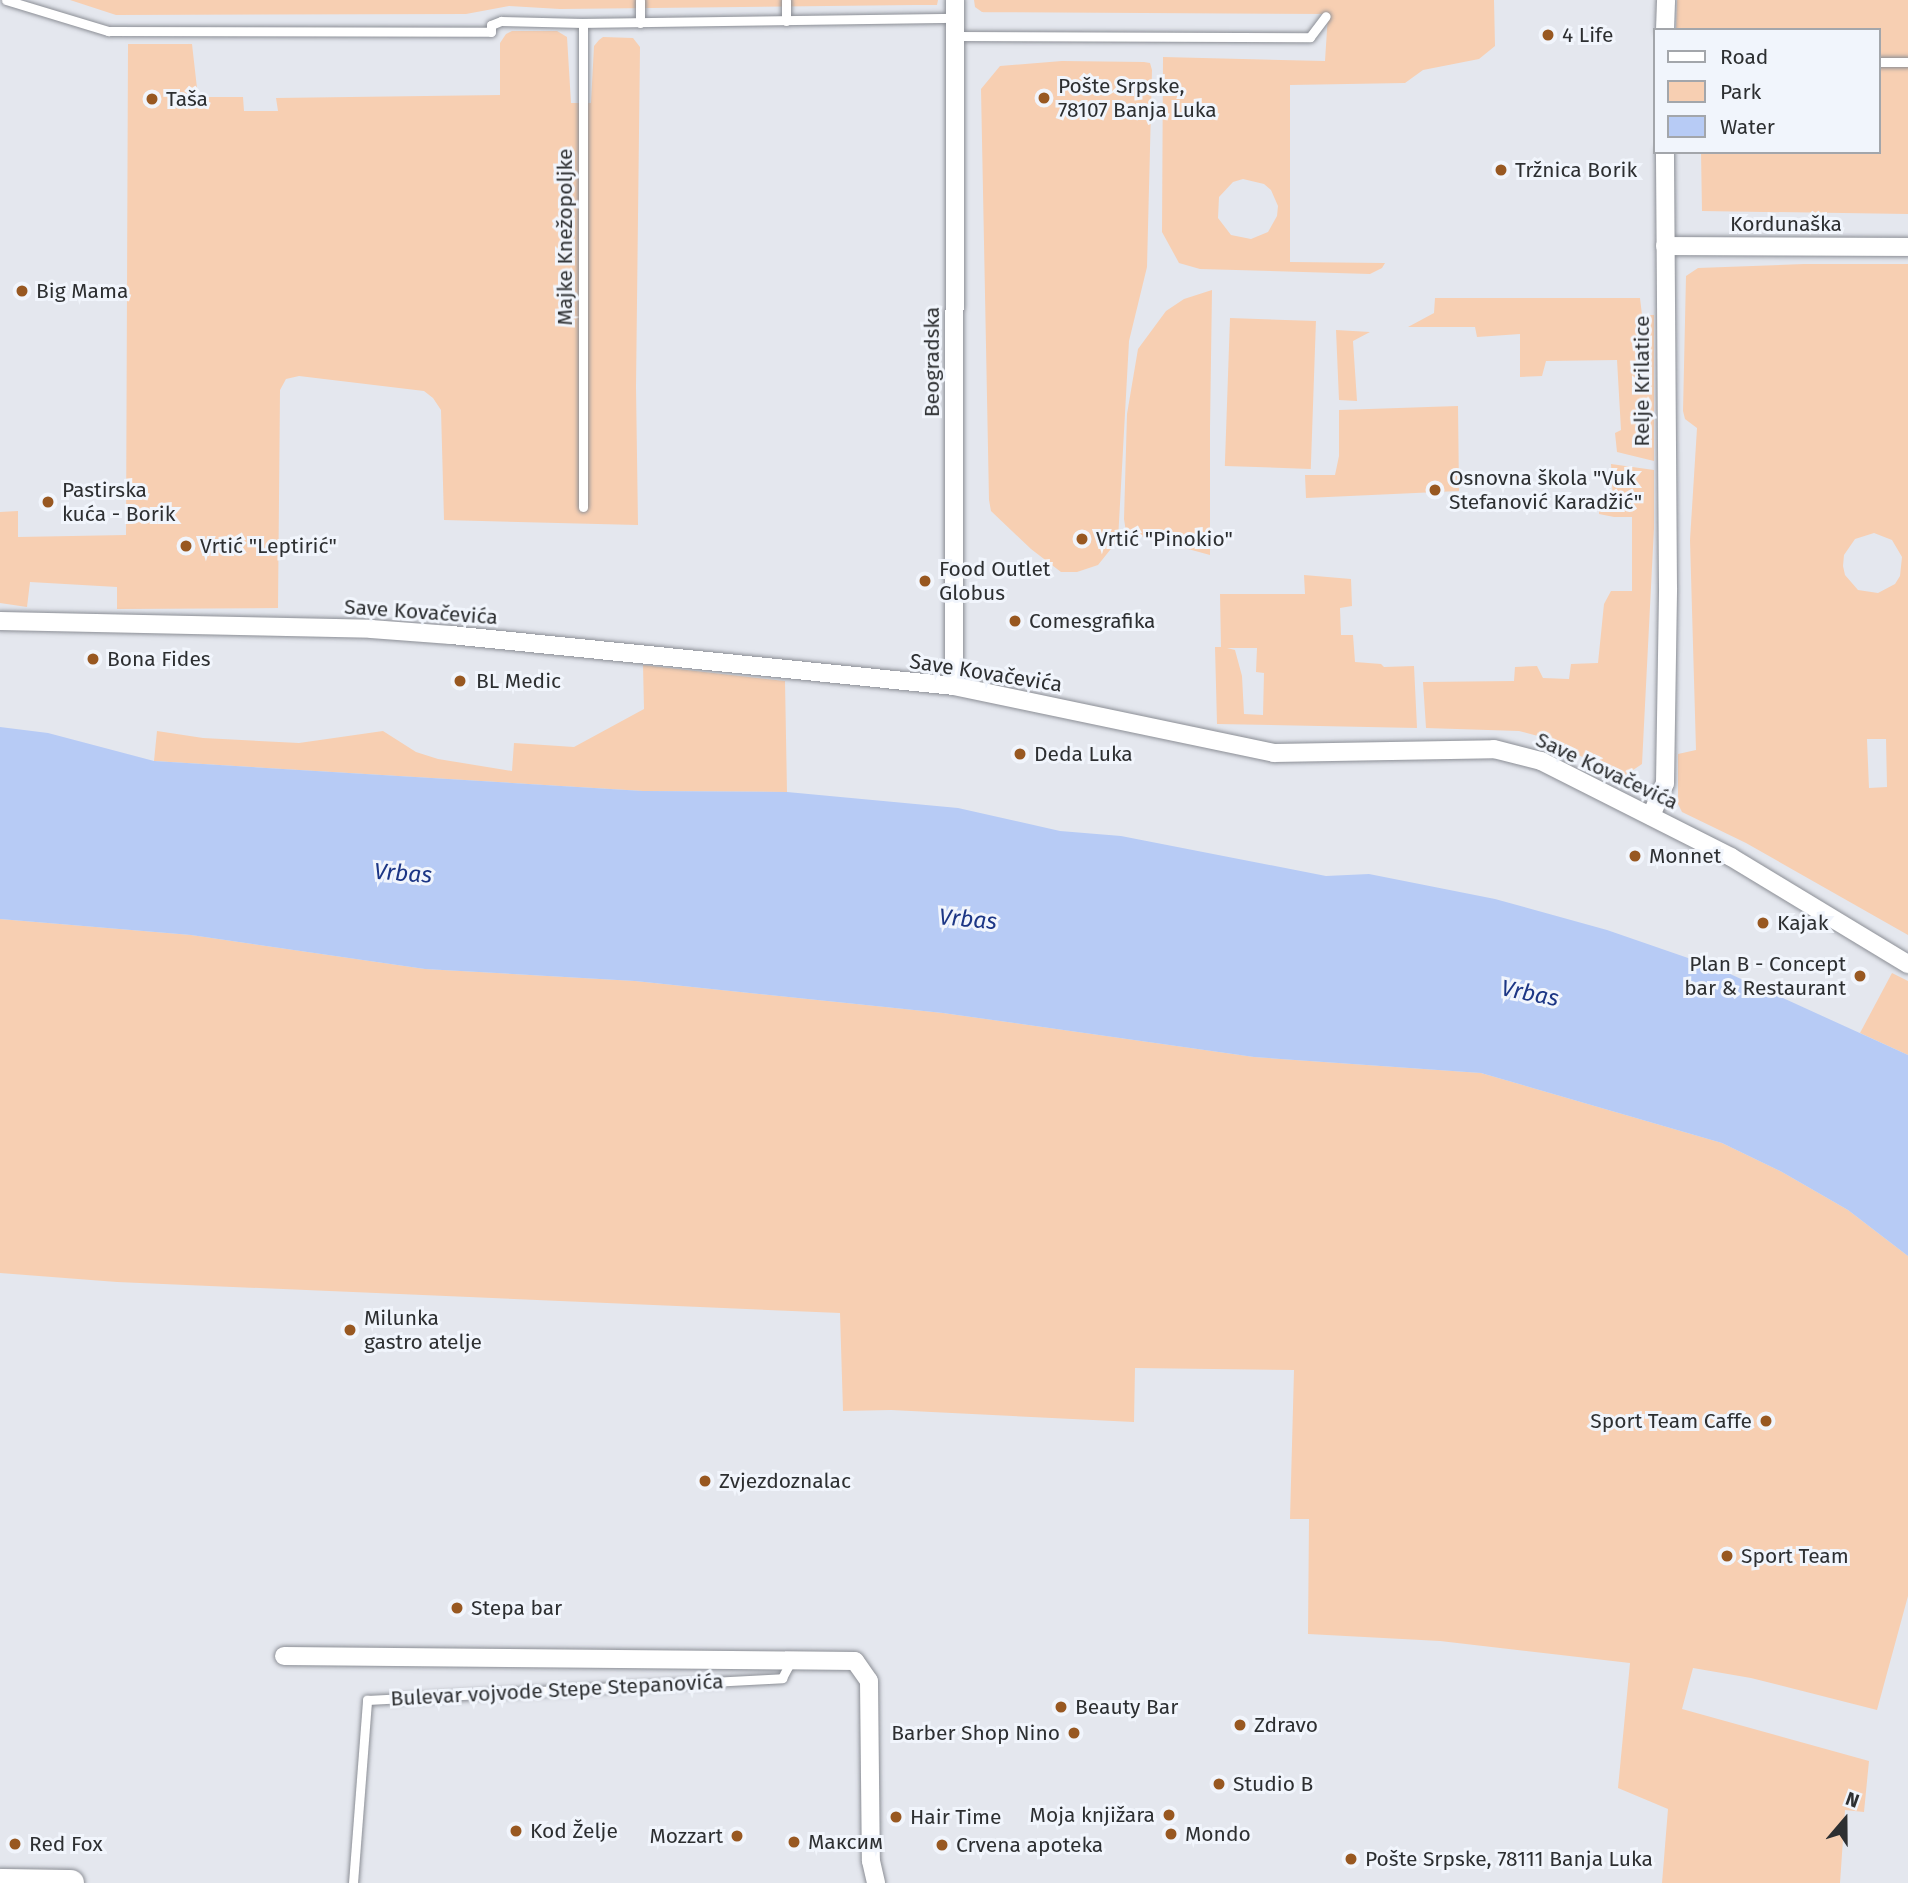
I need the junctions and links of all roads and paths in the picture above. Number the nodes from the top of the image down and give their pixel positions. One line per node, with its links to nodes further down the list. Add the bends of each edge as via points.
1 (6, 0): 8 (lane, via 108,31 491,32 491,25 501,21)
2 (640, 0): 9 (lane)
3 (786, 0): 7 (lane)
4 (1666, 0): 10 (street)
5 (955, 9): 7 (lane); 11 (street, Beogradska)
6 (1326, 16): 11 (lane, via 1310,37)
7 (786, 21): 9 (lane)
8 (583, 23): 9 (lane); 17 (lane, Majke Knežopoljke)
9 (640, 23)
10 (1665, 28)
11 (954, 36): 19 (street, Beogradska)
12 (1880, 62): 13 (lane)
13 (1908, 62)
14 (1665, 154): 15 (street, Relje Krilatice)
15 (1664, 246): 16 (street, Kordunaška); 20 (street, Relje Krilatice, via 1665,783)
16 (1908, 247)
17 (583, 507)
18 (0, 621): 19 (street, Save Kovačevića, via 371,629)
19 (954, 686): 20 (street, Save Kovačevića, via 1274,753 1494,749 1541,761)
20 (1651, 816): 21 (street, Save Kovačevića, via 1731,857)
21 (1908, 964)
22 (284, 1656): 23 (street, Bulevar vojvode Stepe Stepanovića)
23 (793, 1658): 26 (lane, Bulevar vojvode Stepe Stepanovića, via 782,1678 367,1700); 27 (street, Bulevar vojvode Stepe Stepanovića, via 855,1661 869,1681)
24 (0, 1882): 25 (street)
25 (68, 1883)
26 (353, 1883)
27 (876, 1883)

